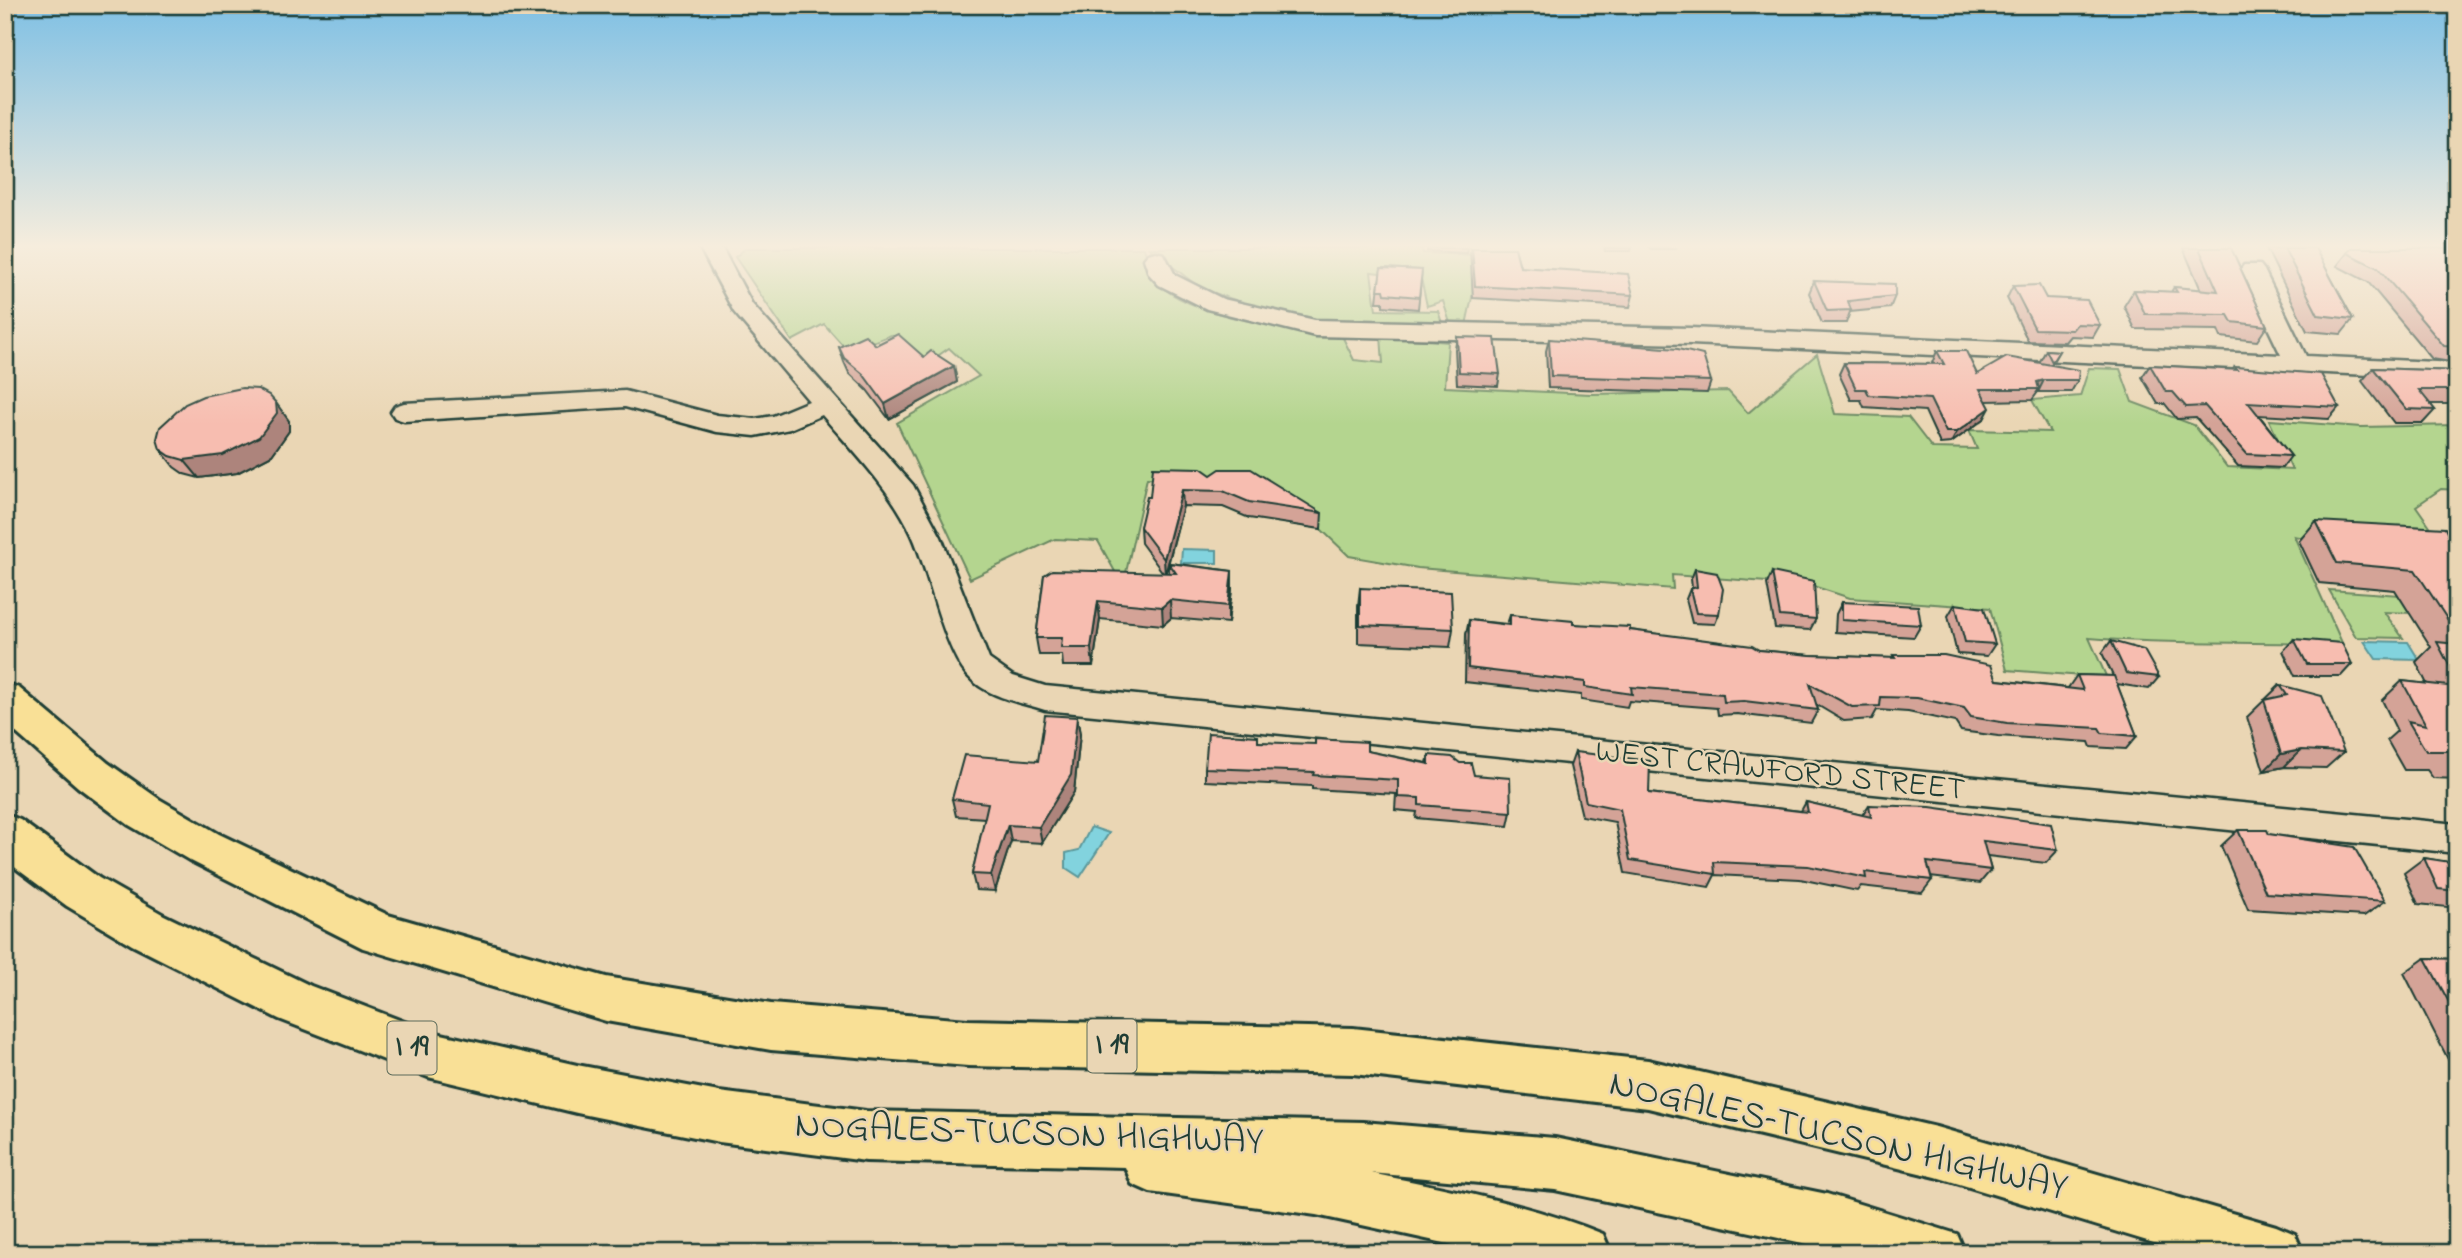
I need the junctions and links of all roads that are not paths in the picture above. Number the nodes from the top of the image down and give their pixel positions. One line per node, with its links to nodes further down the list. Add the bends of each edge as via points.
1 (742, 307): 6 (street, WEST CRAWFORD STREET)
2 (1226, 307): 4 (street, via 1315,328 1691,336)
3 (2270, 307): 4 (street)
4 (2298, 365): 5 (street)
5 (2457, 371)
6 (824, 404): 7 (street, via 755,428 725,425 625,398); 10 (street, WEST CRAWFORD STREET, via 891,475 912,508 978,667 1003,685 1045,698)
7 (404, 412)
8 (5, 699): 14 (highway, NOGALES–TUCSON HIGHWAY / I 19, via 93,775 216,853 379,933 606,999 771,1027 968,1043 1353,1051 1648,1084 1936,1152)
9 (5, 833): 11 (highway, NOGALES–TUCSON HIGHWAY / I 19, via 83,892 148,930 296,1003 428,1054 719,1116)
10 (2457, 839)
11 (866, 1136): 12 (highway, via 1284,1181 1434,1210); 13 (highway, NOGALES–TUCSON HIGHWAY / I 19, via 1363,1147 1555,1164 1827,1220)
12 (1584, 1253)
13 (1938, 1253)
14 (2276, 1253)

